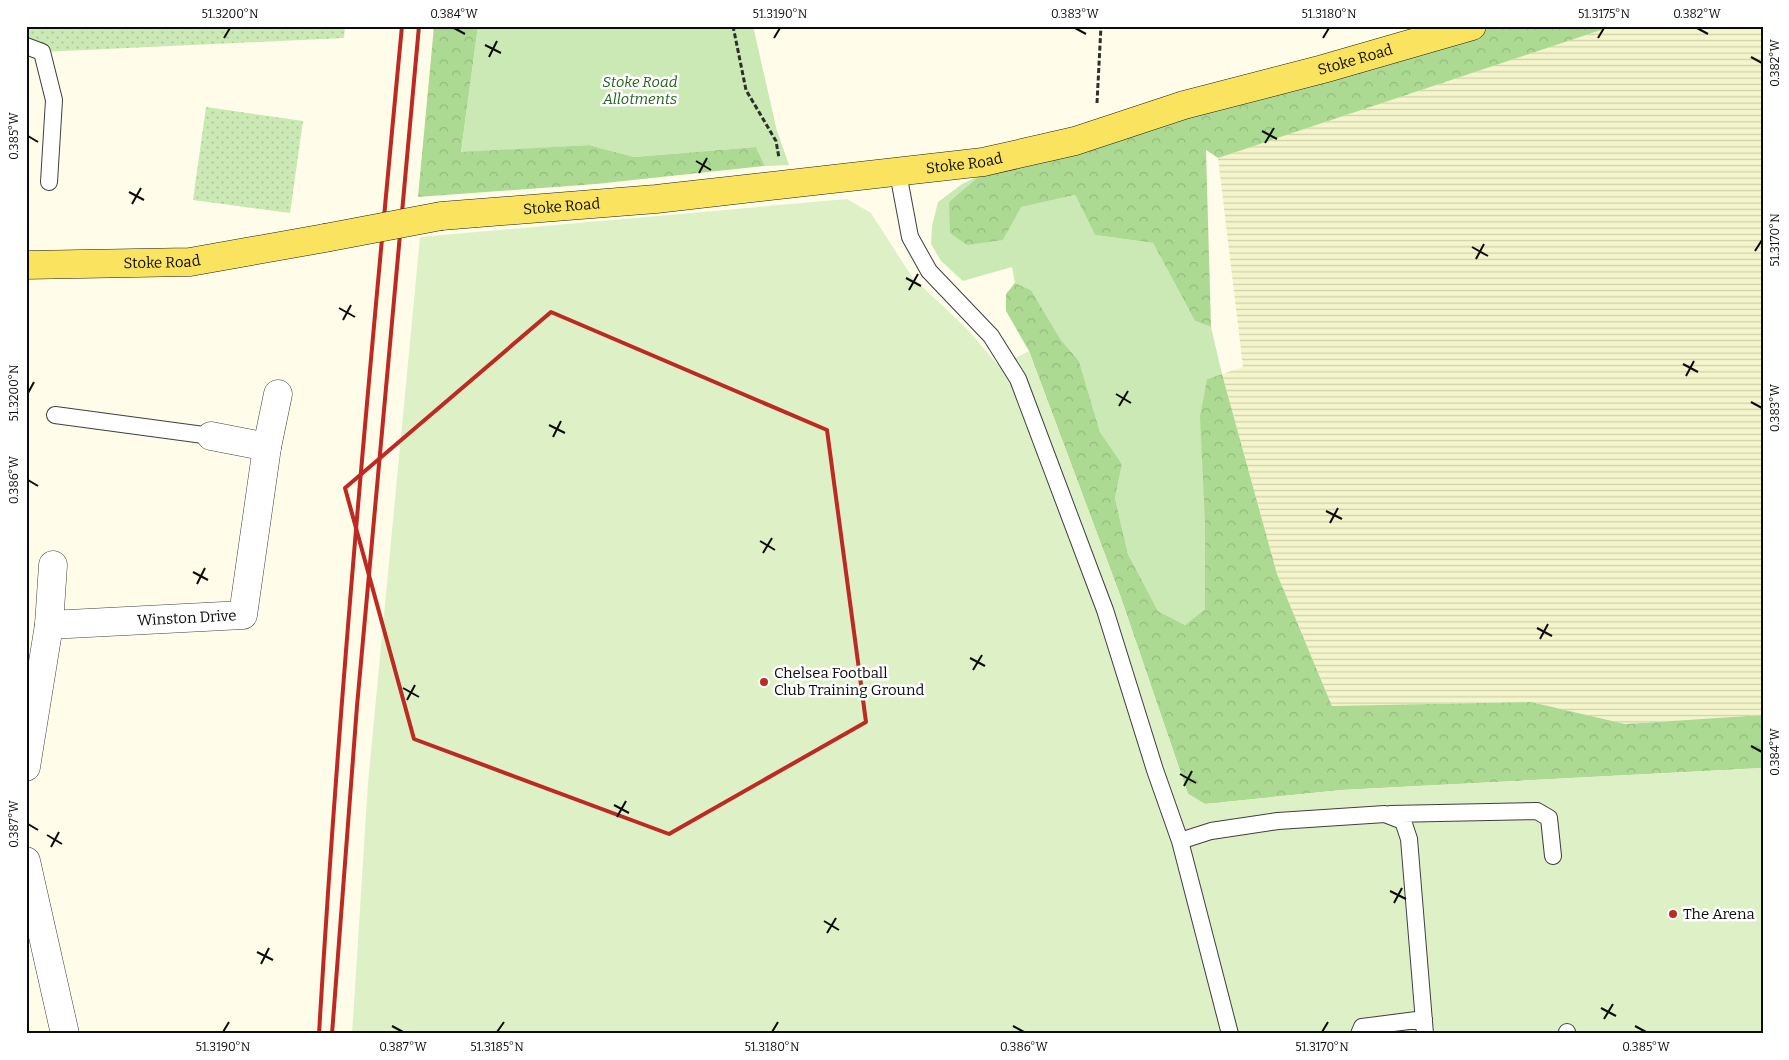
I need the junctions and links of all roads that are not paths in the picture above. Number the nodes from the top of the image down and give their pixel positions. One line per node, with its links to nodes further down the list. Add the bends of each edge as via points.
1 (1472, 26): 3 (main road, Stoke Road, via 1184,105 1096,134 983,162)
2 (26, 46): 4 (lane, via 42,52 54,100)
3 (898, 173): 5 (main road, Stoke Road, bridge, via 441,216 190,262); 14 (lane, via 910,237 929,271 991,336 1018,379 1105,610)
4 (49, 182)
5 (26, 265)
6 (278, 394): 9 (street, Winston Drive)
7 (55, 415): 8 (lane)
8 (211, 436): 9 (street)
9 (267, 447): 11 (street, Winston Drive, via 244,615)
10 (53, 565): 11 (street)
11 (49, 625): 12 (street)
12 (26, 768)
13 (1385, 814): 14 (lane, via 1278,821 1211,831); 15 (lane, via 1537,811 1549,818); 17 (lane, via 1403,821 1409,839)
14 (1180, 841): 19 (lane)
15 (1553, 856)
16 (26, 861): 18 (street)
17 (1424, 1026): 20 (lane, via 1362,1027)
18 (65, 1034)
19 (1230, 1034)
20 (1359, 1034)

